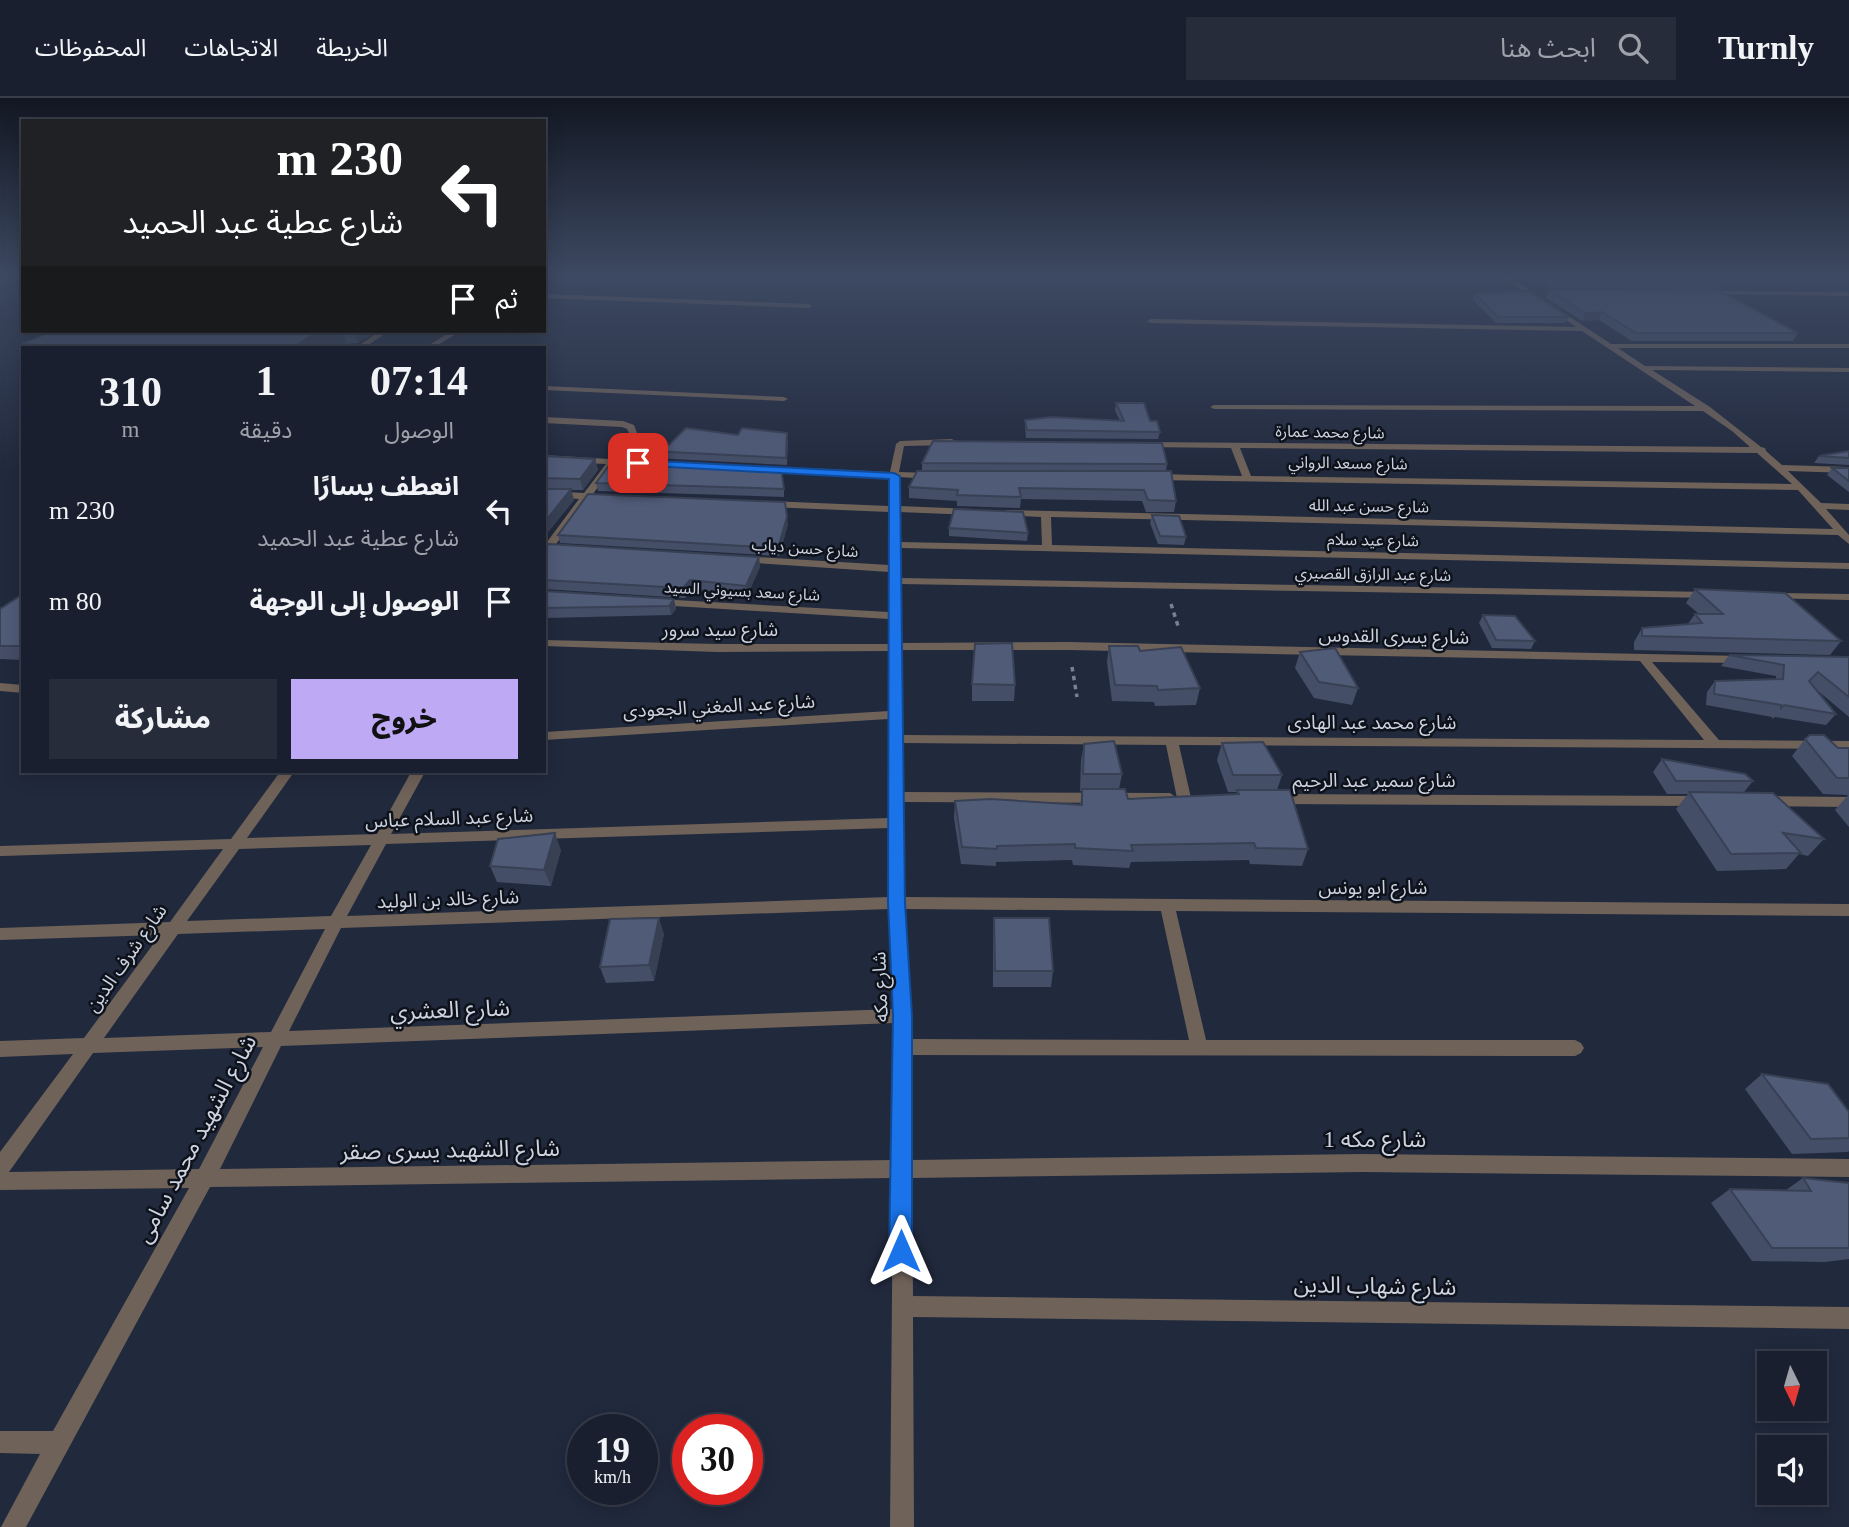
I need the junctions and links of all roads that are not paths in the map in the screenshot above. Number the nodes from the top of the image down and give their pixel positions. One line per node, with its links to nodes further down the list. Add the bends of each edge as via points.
1 (1600, 341): 2 (street)
2 (1608, 346): 3 (street); 4 (street)
3 (1849, 346)
4 (1643, 368): 5 (street); 9 (street)
5 (1849, 370)
6 (546, 388): 7 (street)
7 (784, 400)
8 (1214, 407): 9 (street)
9 (1707, 409): 14 (street)
10 (546, 419): 16 (street, via 631,428)
11 (969, 442): 21 (street, شارع مكه, via 898,446)
12 (1137, 444): 13 (street, شارع محمد عمارة)
13 (1235, 445): 14 (street, شارع محمد عمارة); 24 (street)
14 (1762, 450): 19 (street)
15 (546, 458): 16 (street)
16 (612, 461): 17 (street); 27 (street)
17 (652, 464)
18 (747, 468): 21 (street)
19 (1781, 468): 20 (street); 25 (street)
20 (1849, 470)
21 (894, 476): 22 (street); 32 (street, شارع مكه)
22 (949, 477)
23 (1139, 477): 24 (street, شارع مسعد الرواني)
24 (1247, 477): 25 (street, شارع مسعد الرواني)
25 (1801, 487): 30 (street)
26 (546, 494): 27 (street)
27 (585, 496): 28 (street); 37 (street)
28 (612, 497)
29 (760, 503): 32 (street, شارع حسن عبد الله)
30 (1820, 506): 31 (street); 34 (street)
31 (1849, 507)
32 (895, 510): 33 (street, شارع حسن عبد الله); 36 (street, شارع مكه)
33 (1045, 515): 34 (street, شارع حسن عبد الله); 40 (street)
34 (1842, 532): 35 (street)
35 (1849, 541)
36 (895, 545): 40 (street, شارع عيد سلام); 43 (street, شارع مكه)
37 (546, 548)
38 (562, 548): 39 (street)
39 (546, 549)
40 (1047, 549): 42 (street, شارع عيد سلام)
41 (729, 559): 43 (street, شارع حسن دياب)
42 (1849, 566)
43 (896, 575): 44 (street, شارع عبد الرازق القصيري, via 1165,586); 48 (street, شارع مكه)
44 (1723, 595)
45 (1765, 596): 46 (street)
46 (1849, 597)
47 (639, 601): 48 (street, شارع سعد بسيوني السيد)
48 (896, 616): 50 (street, شارع مكه)
49 (546, 643): 50 (street, شارع سيد سرور, via 717,648)
50 (896, 646): 51 (street, شارع يسرى القدوس); 55 (street, شارع مكه)
51 (1643, 658): 52 (street, شارع يسرى القدوس); 59 (street)
52 (1753, 660)
53 (0, 687): 54 (street)
54 (21, 689)
55 (896, 715): 56 (street, شارع عبد المغني الجعودى); 57 (street, شارع مكه)
56 (546, 736)
57 (896, 738): 58 (street, شارع محمد عبد الهادى); 63 (street, شارع مكه)
58 (1171, 740): 59 (street, شارع محمد عبد الهادى); 63 (street, via 1191,798)
59 (1715, 744): 60 (street, شارع محمد عبد الهادى)
60 (1849, 744)
61 (286, 773): 70 (street, شارع شرف الدين)
62 (417, 773): 69 (street, شارع الشهيد محمد سامى)
63 (898, 797): 68 (street, شارع مكه)
64 (1253, 799): 65 (street, شارع سمير عبد الرحيم)
65 (1710, 801)
66 (1752, 801): 67 (street)
67 (1849, 802)
68 (898, 823): 69 (street, شارع عبد السلام عباس); 72 (street, شارع مكه)
69 (382, 839): 70 (street, شارع عبد السلام عباس); 75 (street, شارع الشهيد محمد سامى)
70 (234, 844): 71 (street, شارع عبد السلام عباس); 76 (street, شارع شرف الدين)
71 (2, 851)
72 (897, 903): 73 (street, شارع ابو يونس); 75 (street, شارع خالد بن الوليد); 78 (street, شارع مكه)
73 (1167, 905): 74 (street, شارع ابو يونس); 82 (street)
74 (1849, 910)
75 (337, 922): 76 (street, شارع خالد بن الوليد); 79 (street, شارع الشهيد محمد سامى)
76 (174, 928): 77 (street, شارع خالد بن الوليد); 80 (street, شارع شرف الدين)
77 (0, 933)
78 (903, 1016): 79 (street, شارع العشري); 81 (street, شارع مكه)
79 (275, 1039): 80 (street, شارع العشري); 88 (street, شارع الشهيد محمد سامى)
80 (90, 1045): 84 (street, شارع العشري); 86 (street, شارع شرف الدين)
81 (902, 1047): 82 (street); 85 (street, شارع مكه)
82 (1199, 1048): 83 (street)
83 (1575, 1048)
84 (0, 1049)
85 (901, 1167): 87 (street, شارع مكه 1, via 1376,1163); 88 (street, شارع الشهيد يسرى صقر); 90 (street, شارع مكه)
86 (0, 1168)
87 (1849, 1168)
88 (205, 1178): 89 (street, شارع الشهيد يسرى صقر); 93 (street, شارع الشهيد محمد سامى)
89 (0, 1181)
90 (901, 1306): 91 (street, شارع شهاب الدين); 95 (street, شارع مكه)
91 (1849, 1318)
92 (0, 1442): 93 (street)
93 (60, 1443): 94 (street, شارع الشهيد محمد سامى)
94 (13, 1527)
95 (902, 1527)

